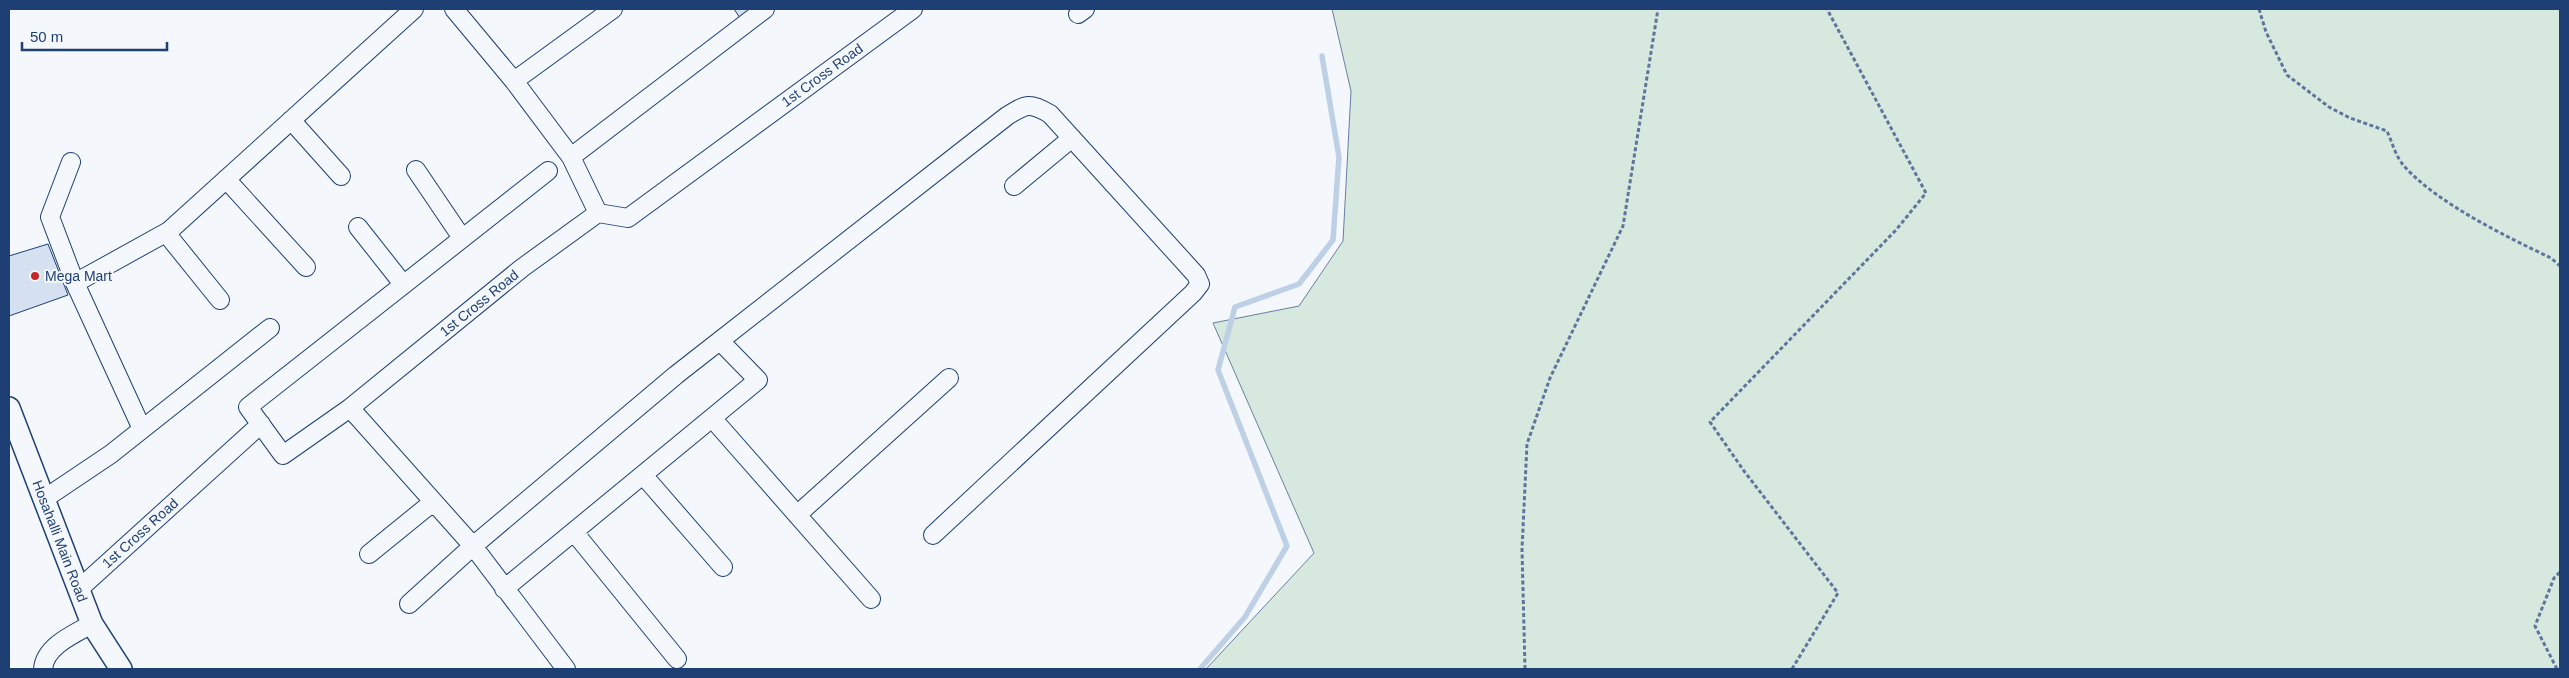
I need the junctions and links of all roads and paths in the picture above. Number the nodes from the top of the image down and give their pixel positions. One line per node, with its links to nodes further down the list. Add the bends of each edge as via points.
1 (414, 9): 10 (street)
2 (454, 9): 9 (street)
3 (613, 9): 9 (street)
4 (765, 9): 12 (street)
5 (1658, 9): 55 (path, via 1623,226 1550,378 1527,444 1522,549)
6 (1827, 9): 56 (path, via 1926,193 1896,230 1710,422 1838,593)
7 (2259, 9): 23 (path, via 2266,32 2287,75 2329,107 2388,131 2402,164 2422,183)
8 (910, 10): 19 (street, 1st Cross Road, via 628,218)
9 (514, 81): 12 (street)
10 (291, 120): 16 (street); 17 (street)
11 (1072, 138): 18 (street); 29 (street, via 1050,114 1034,105 1014,111); 41 (street, via 1196,275 1200,284)
12 (571, 157): 19 (street)
13 (71, 162): 25 (street, via 50,216)
14 (416, 170): 22 (street)
15 (548, 170): 22 (street)
16 (341, 176)
17 (226, 180): 21 (street); 24 (street)
18 (1014, 186)
19 (598, 213): 32 (street, 1st Cross Road, via 522,268)
20 (358, 227): 26 (street)
21 (166, 233): 25 (street); 27 (street)
22 (462, 238): 26 (street)
23 (2560, 266)
24 (306, 267)
25 (75, 283): 35 (street)
26 (404, 284): 34 (street, via 248,406)
27 (220, 300)
28 (270, 328): 35 (street)
29 (720, 341): 33 (street, via 758,380); 42 (street)
30 (949, 378): 39 (street)
31 (9, 408): 37 (street, Hosahalli Main Road)
32 (350, 408): 34 (street, 1st Cross Road, via 283,455); 38 (street)
33 (712, 418): 36 (street); 39 (street)
34 (261, 424): 46 (street, 1st Cross Road)
35 (142, 429): 37 (street)
36 (643, 475): 40 (street); 44 (street)
37 (44, 499): 46 (street, Hosahalli Main Road)
38 (433, 502): 42 (street); 43 (street)
39 (797, 515): 48 (street)
40 (574, 532): 47 (street); 51 (street)
41 (933, 535)
42 (472, 546): 47 (street); 49 (street)
43 (369, 554)
44 (723, 568)
45 (2560, 572): 57 (path, via 2554,578 2535,626)
46 (79, 589): 50 (street, Hosahalli Main Road)
47 (504, 589): 54 (street)
48 (871, 599)
49 (409, 604)
50 (92, 624): 52 (street, via 64,639 44,660); 53 (street, Hosahalli Main Road)
51 (677, 660)
52 (44, 669)
53 (121, 669)
54 (566, 669)
55 (1525, 669)
56 (1792, 669)
57 (2557, 669)

